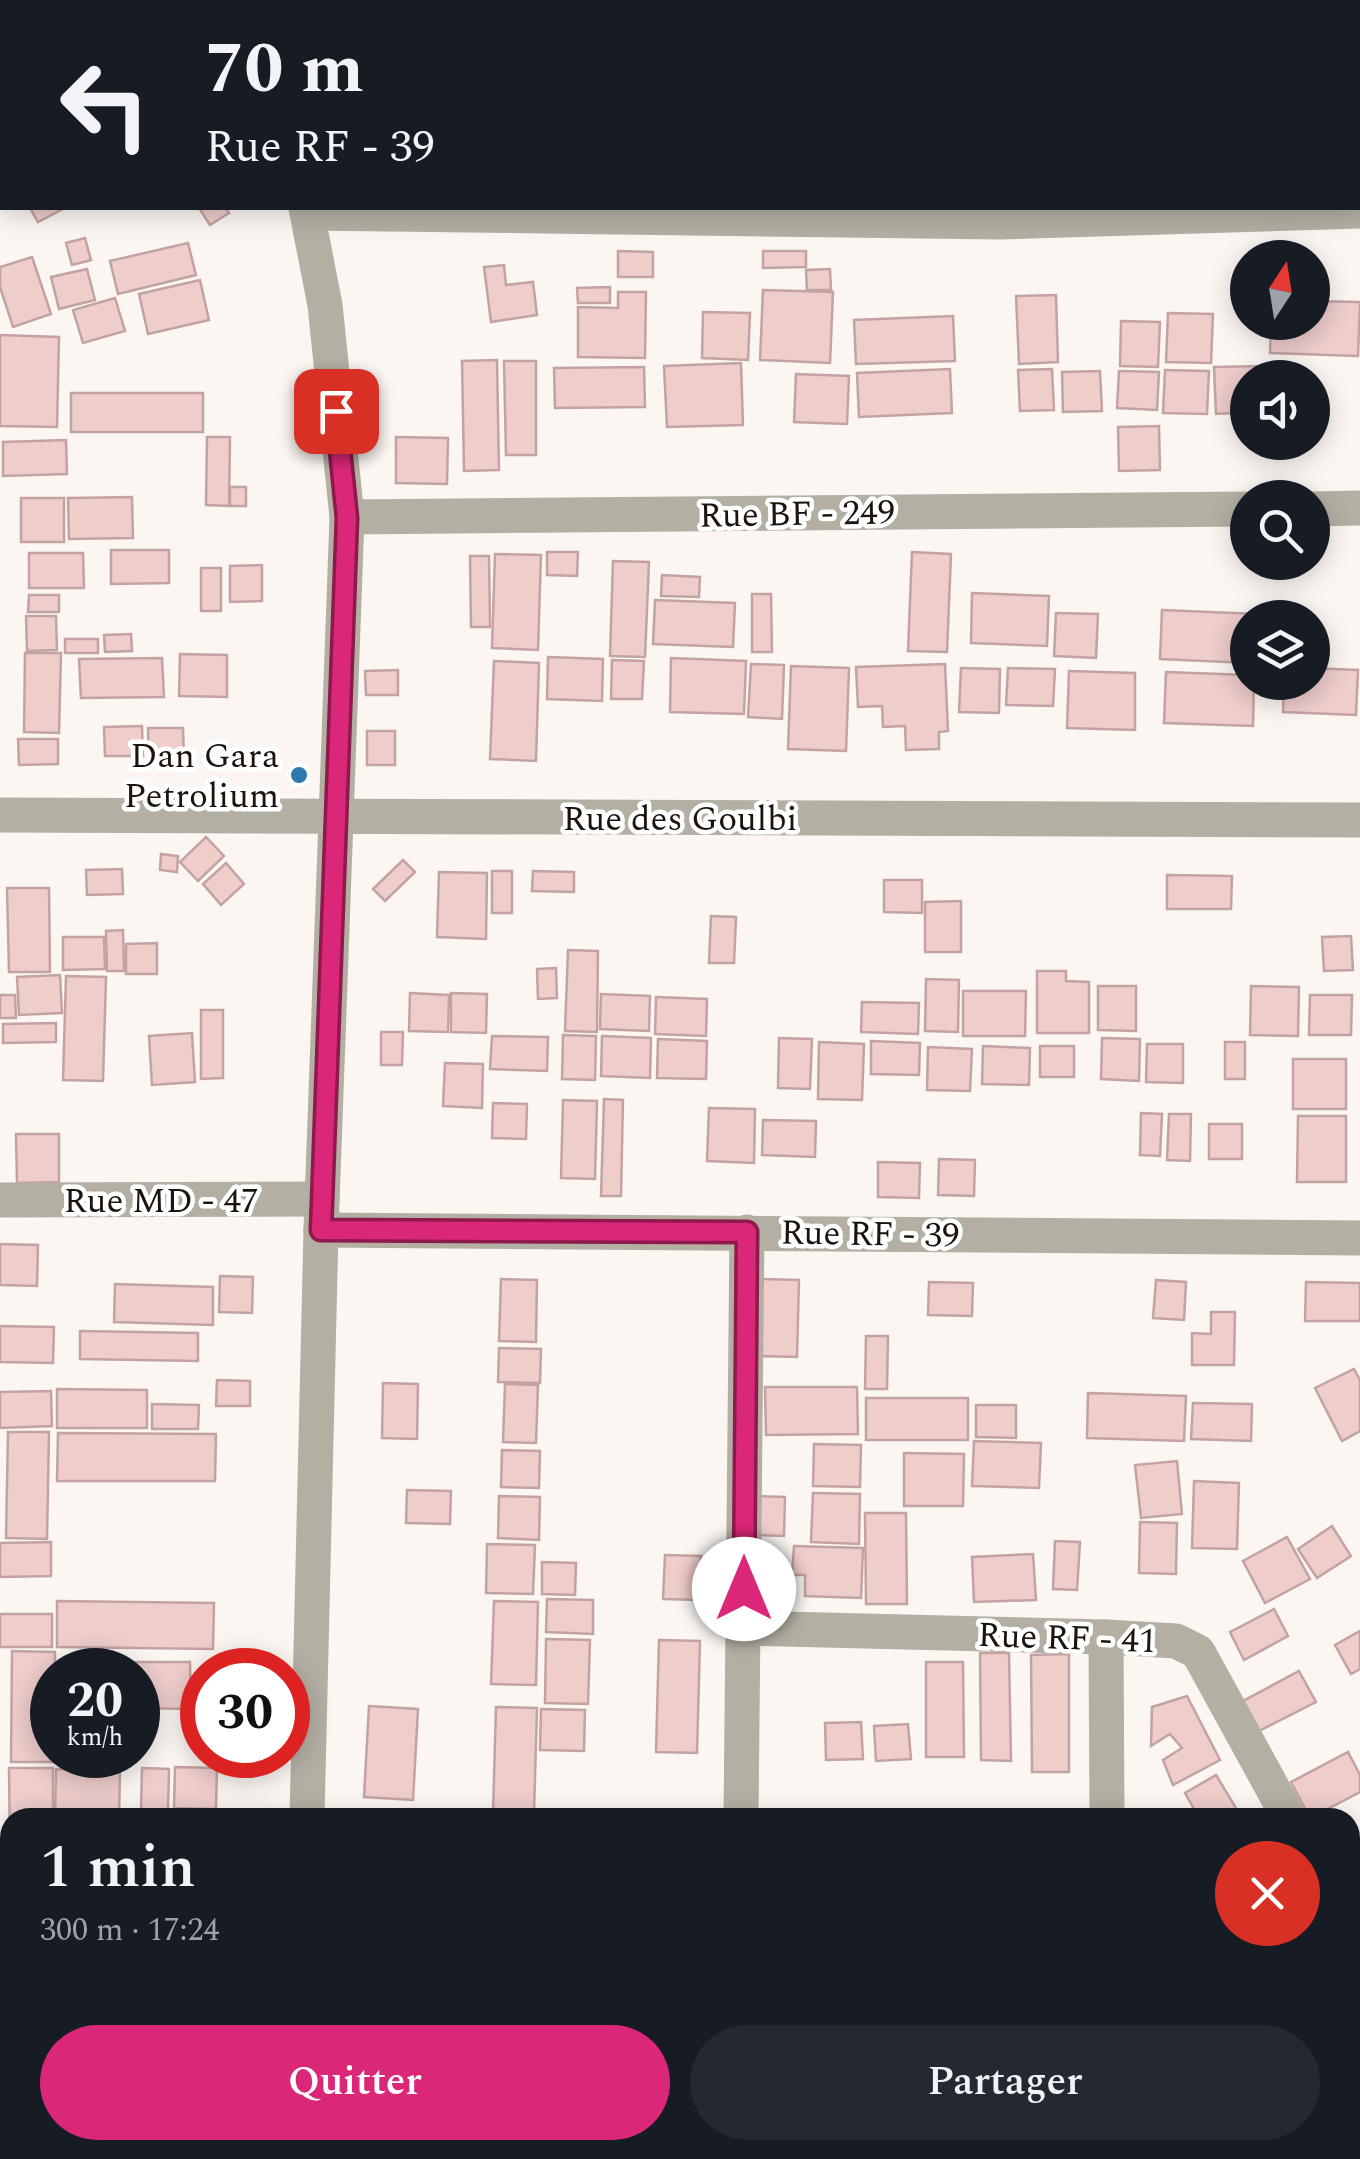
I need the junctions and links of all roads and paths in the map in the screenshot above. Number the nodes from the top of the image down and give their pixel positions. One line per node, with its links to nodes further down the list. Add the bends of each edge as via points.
1 (307, 210): 4 (street); 8 (street, via 325,304)
2 (1360, 211): 3 (street)
3 (1210, 212): 4 (street)
4 (998, 215)
5 (1360, 508): 7 (street)
6 (1230, 509): 8 (street, Rue BF - 249)
7 (1330, 509)
8 (347, 518): 10 (street)
9 (0, 815): 10 (street, Rue des Goulbi)
10 (336, 817): 11 (street, Rue des Goulbi); 13 (street)
11 (1360, 820)
12 (0, 1200): 13 (street, Rue MD - 47)
13 (322, 1214): 14 (street, Rue RF - 39); 18 (street)
14 (747, 1232): 15 (street, Rue RF - 39); 16 (street)
15 (1360, 1238)
16 (744, 1628): 17 (street, Rue RF - 41); 19 (street)
17 (1106, 1636): 20 (street); 21 (street, Rue RF - 41, via 1176,1641 1198,1652)
18 (307, 1808)
19 (741, 1808)
20 (1107, 1808)
21 (1284, 1808)

